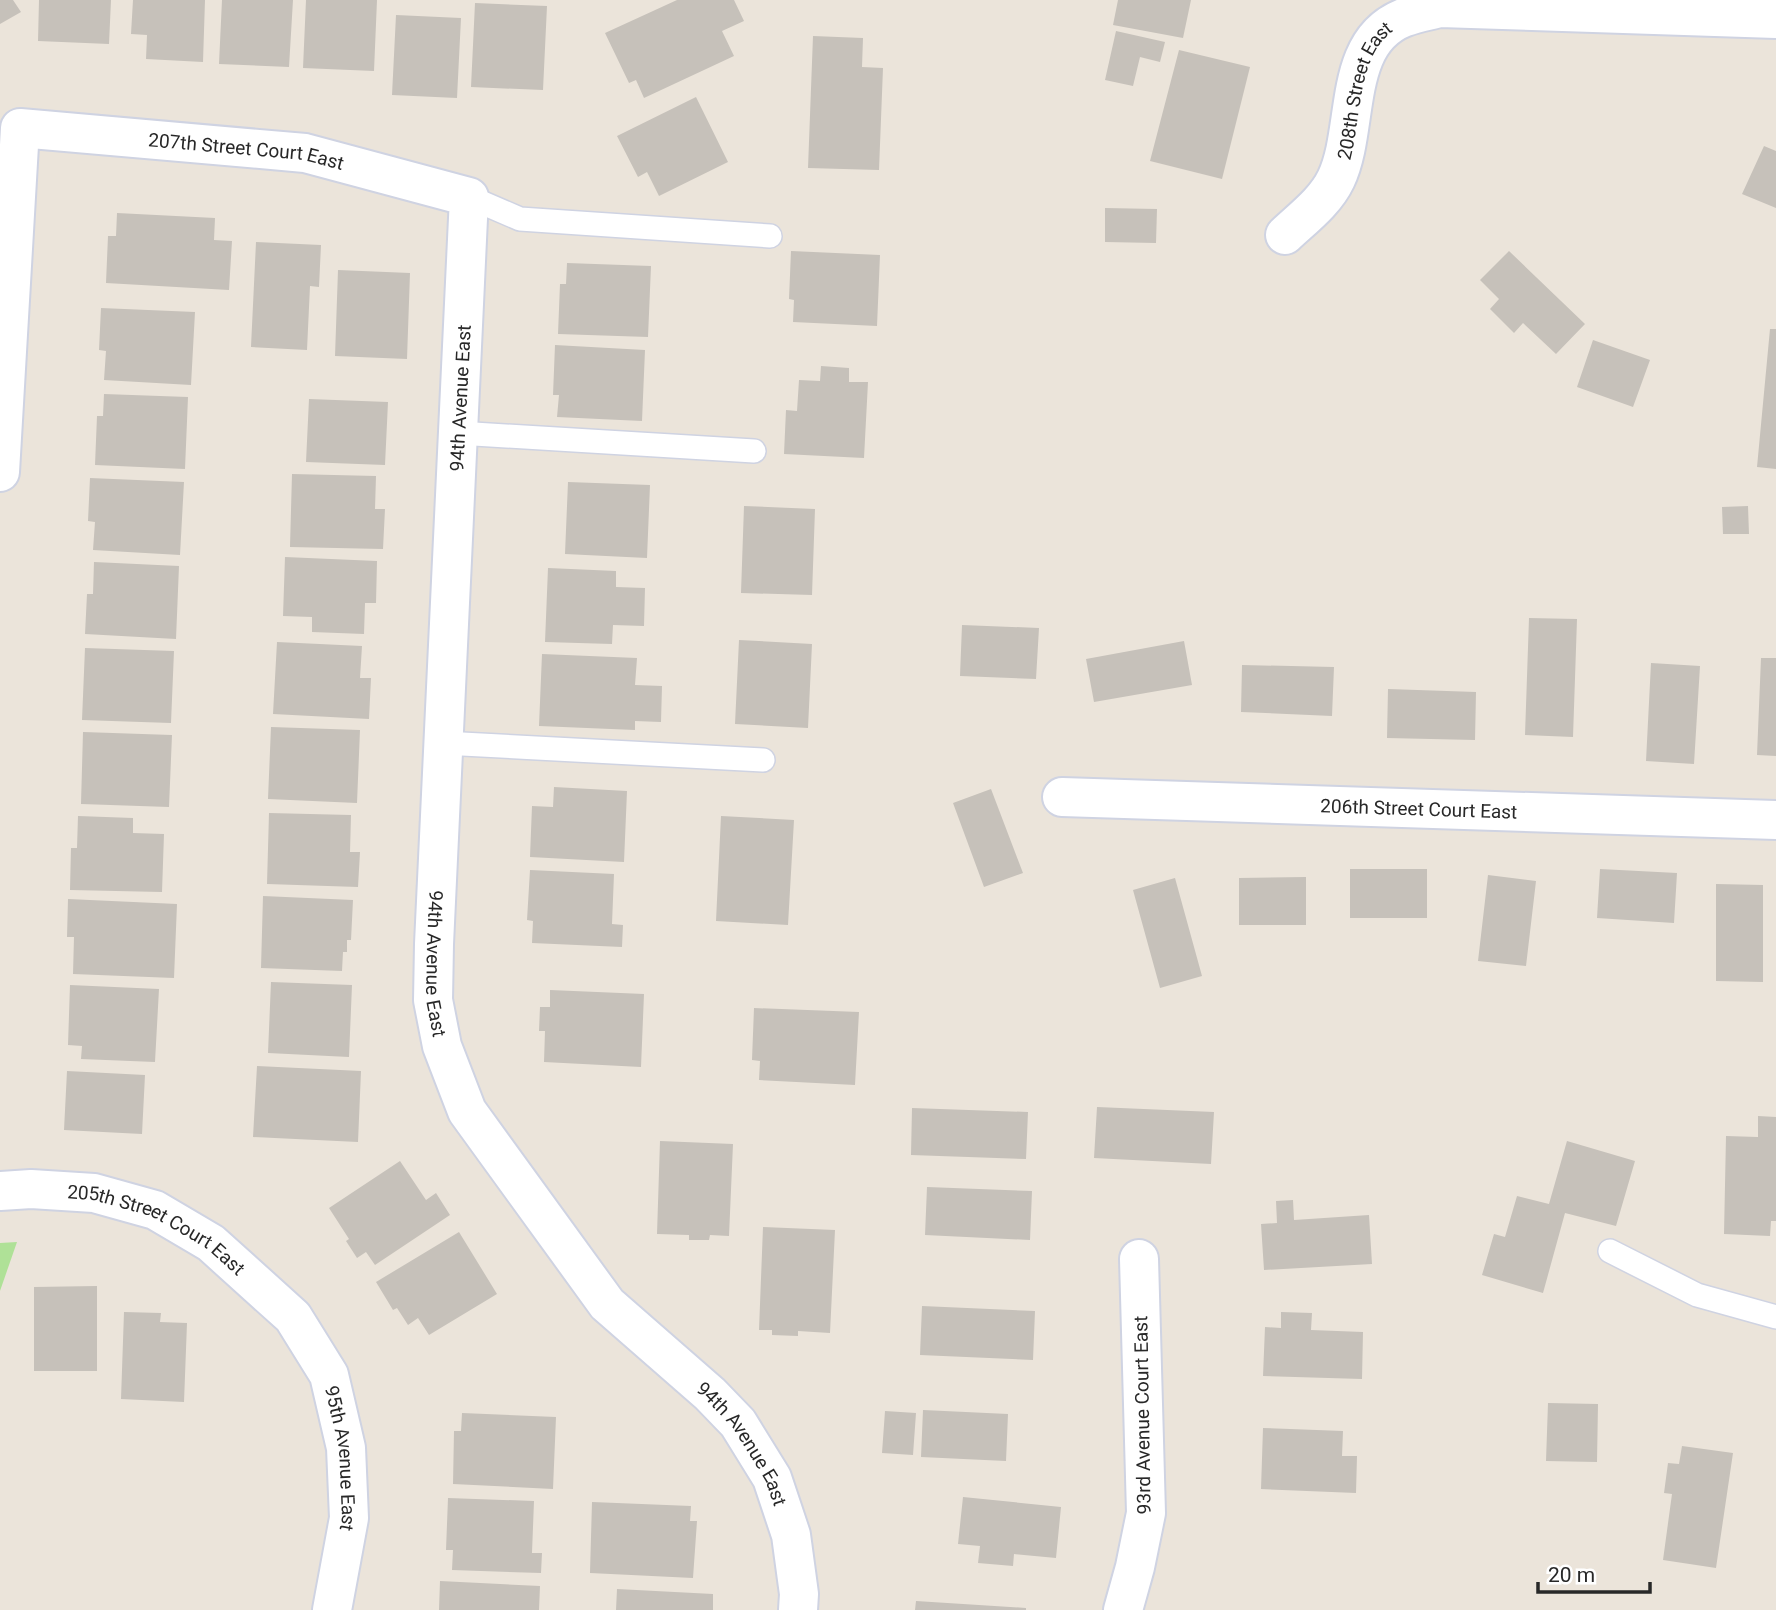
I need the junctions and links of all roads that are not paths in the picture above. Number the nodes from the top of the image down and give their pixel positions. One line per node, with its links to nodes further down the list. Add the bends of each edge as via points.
1 (1776, 19): 3 (street, 208th Street East, via 1440,8 1402,18 1374,38 1358,74 1335,180 1321,202)
2 (469, 197): 4 (lane, via 520,219); 5 (street, 94th Avenue East); 7 (street, 207th Street Court East, via 305,153 20,128)
3 (1286, 235)
4 (771, 236)
5 (458, 433): 6 (lane); 8 (street, 94th Avenue East)
6 (754, 452)
7 (0, 472)
8 (443, 743): 9 (lane); 18 (street, 94th Avenue East, via 433,1000 442,1046 467,1111 607,1304 738,1423 772,1478 791,1535)
9 (763, 760)
10 (1062, 797): 11 (street, 206th Street Court East)
11 (1776, 820)
12 (0, 1191): 15 (street, 205th Street Court East, via 94,1193 155,1210 211,1243)
13 (1609, 1251): 16 (lane, via 1697,1295)
14 (1139, 1259): 19 (street, 93rd Avenue Court East, via 1146,1513)
15 (293, 1317): 17 (street, 95th Avenue East, via 329,1375 346,1448 349,1518)
16 (1776, 1317)
17 (332, 1610)
18 (798, 1610)
19 (1123, 1610)

